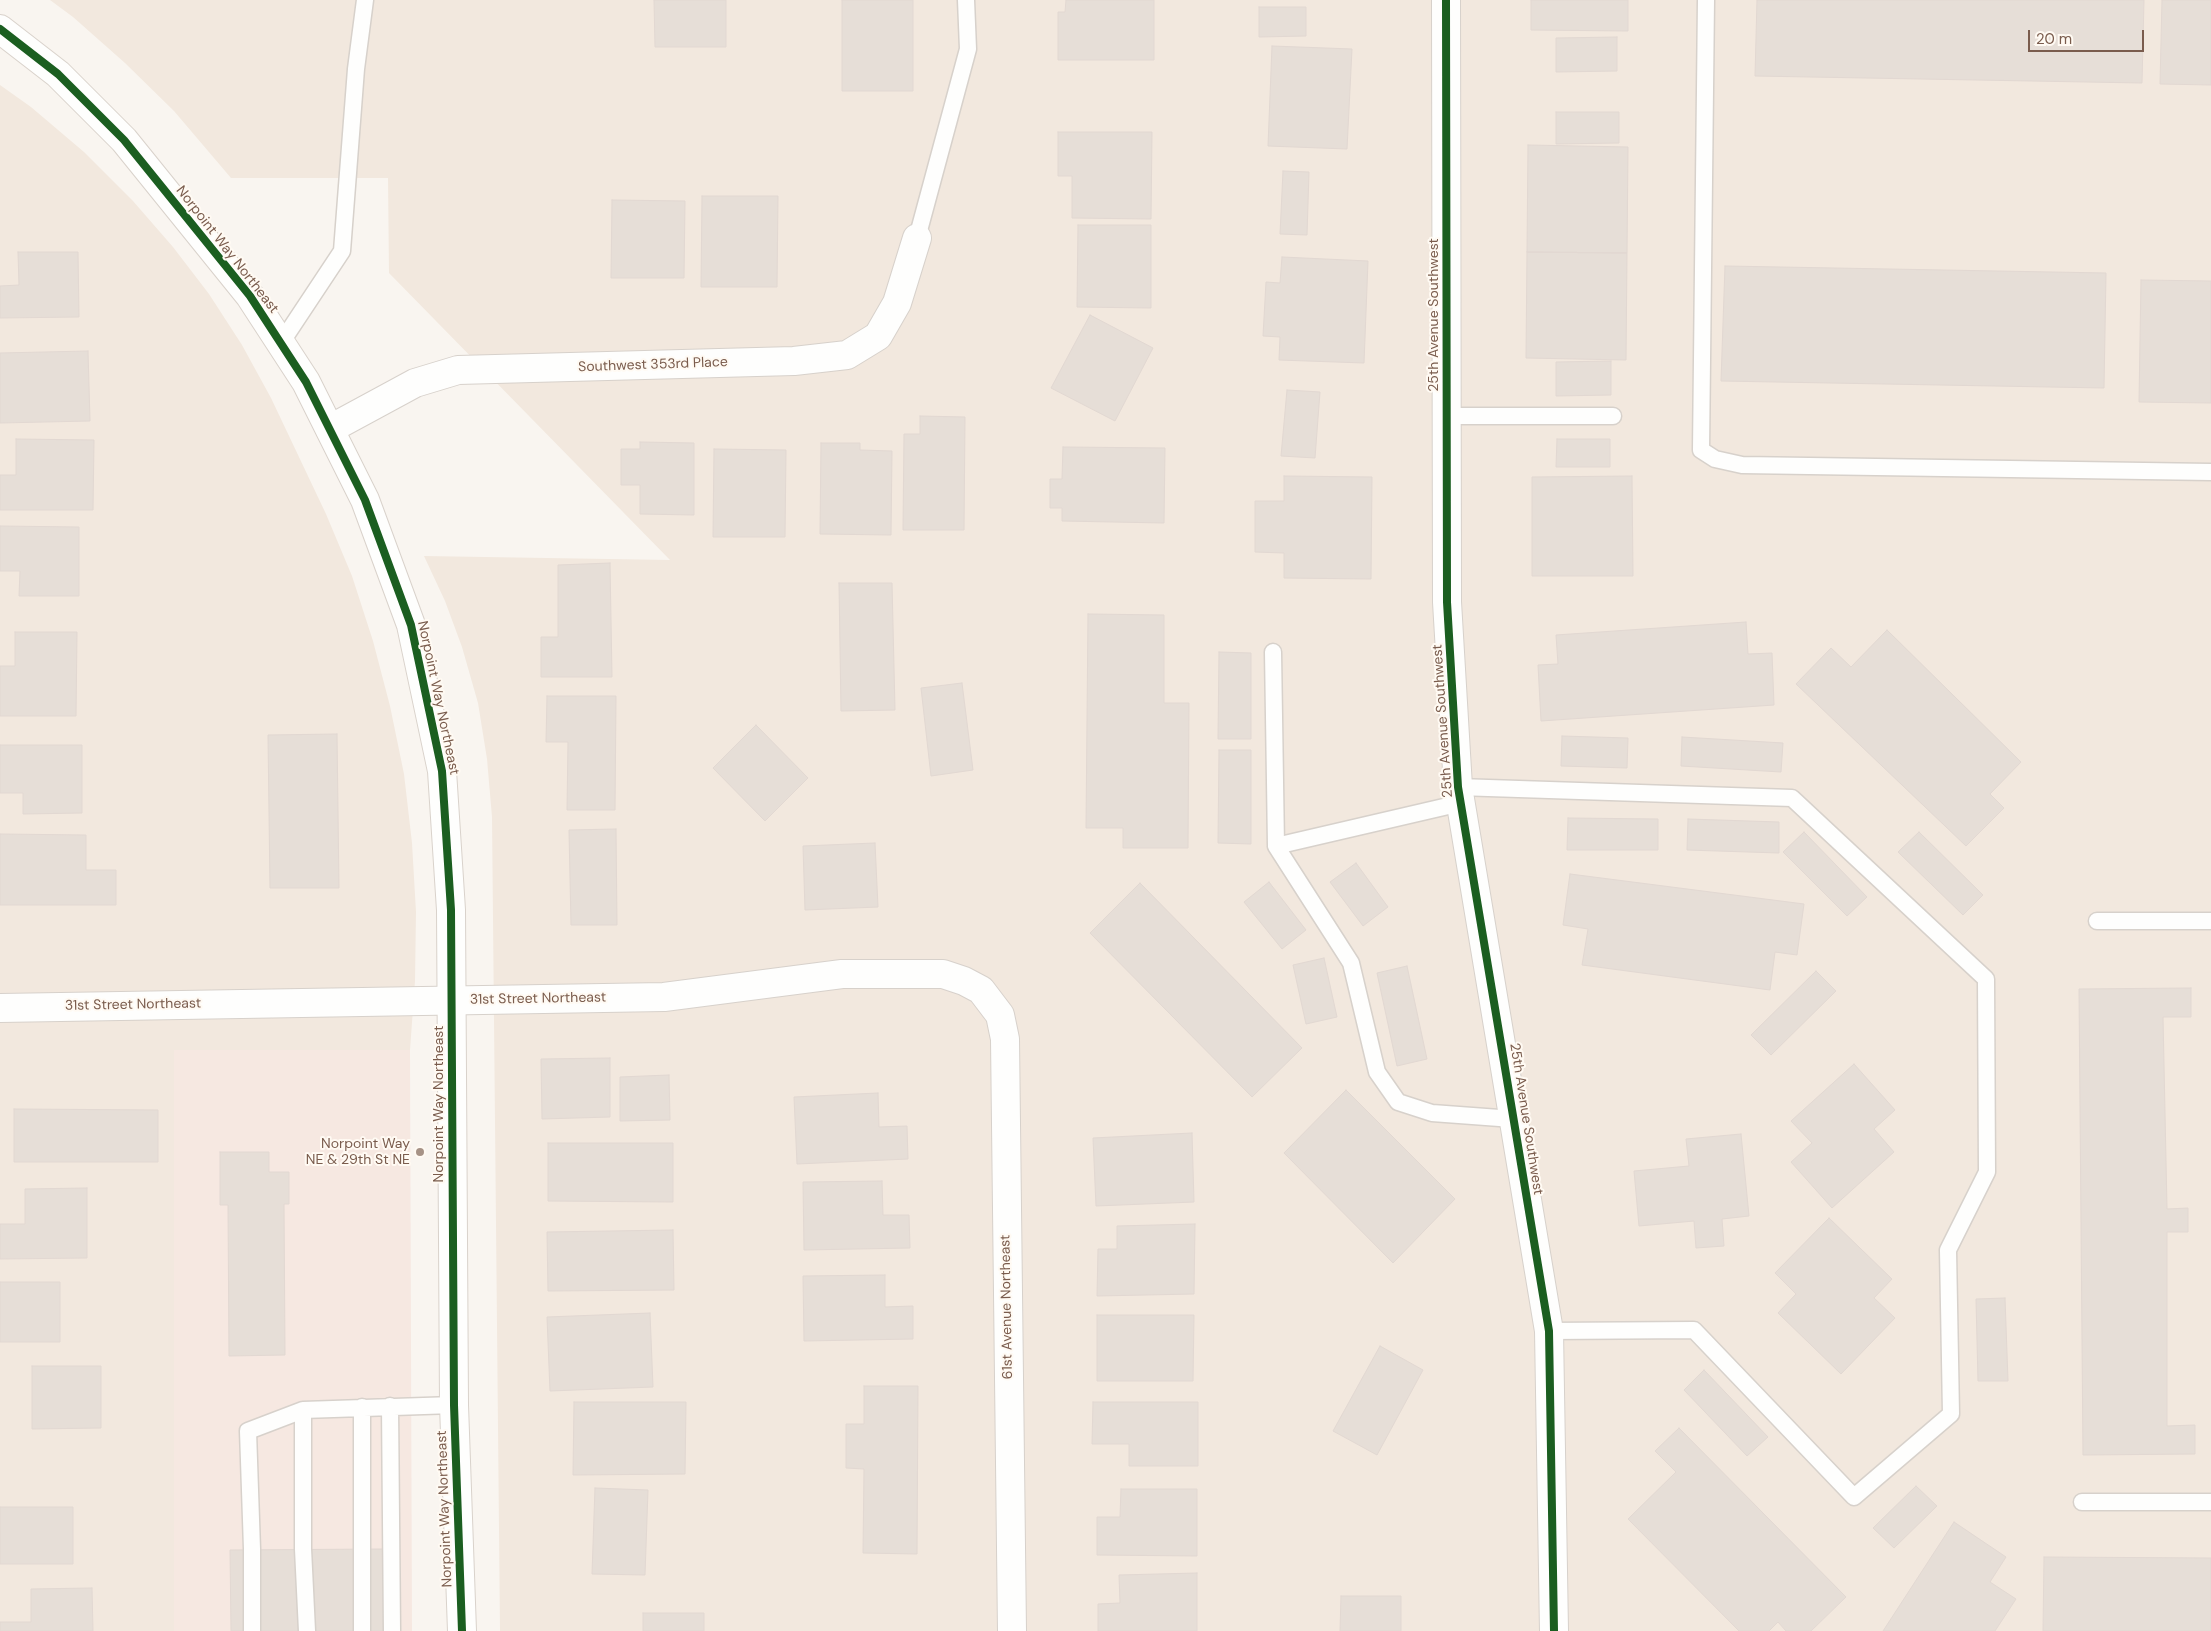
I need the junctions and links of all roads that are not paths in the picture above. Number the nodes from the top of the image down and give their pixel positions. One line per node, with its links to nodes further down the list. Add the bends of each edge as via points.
1 (365, 0): 7 (lane, via 356,69 342,251)
2 (966, 0): 6 (lane, via 968,49)
3 (1446, 0): 8 (street, 25th Avenue Southwest)
4 (1706, 0): 11 (lane, via 1701,450 1715,460 1742,465)
5 (0, 29): 7 (street, Norpoint Way Northeast, via 58,74 124,140 250,296)
6 (918, 238): 10 (street, Southwest 353rd Place, via 897,303 878,336 847,355 794,361 458,370 415,383)
7 (281, 343): 10 (street, Norpoint Way Northeast)
8 (1447, 416): 9 (lane); 13 (street, 25th Avenue Southwest, via 1447,602)
9 (1613, 416)
10 (330, 429): 18 (street, Norpoint Way Northeast, via 365,500 412,625 442,771 451,910)
11 (2211, 472)
12 (1273, 652): 14 (lane)
13 (1460, 795): 14 (lane); 20 (street, 25th Avenue Southwest); 21 (lane, via 1792,798 1986,979 1988,1172 1948,1250 1951,1414 1854,1497 1694,1330)
14 (1276, 846): 20 (lane, via 1351,963 1376,1072 1398,1102 1432,1113)
15 (2097, 921): 16 (lane)
16 (2211, 921)
17 (981, 990): 18 (street, 31st Street Northeast, via 942,974 842,974 664,997); 33 (street, 61st Avenue Northeast, via 1000,1016 1005,1039)
18 (450, 1000): 19 (street, 31st Street Northeast); 22 (street, Norpoint Way Northeast)
19 (0, 1008)
20 (1513, 1119): 21 (street, 25th Avenue Southwest)
21 (1549, 1331): 34 (street, 25th Avenue Southwest)
22 (454, 1405): 23 (lane); 32 (street, Norpoint Way Northeast)
23 (390, 1406): 24 (lane); 31 (lane)
24 (362, 1407): 25 (lane); 30 (lane)
25 (304, 1410): 28 (lane, via 248,1431); 29 (lane, via 303,1550)
26 (2082, 1502): 27 (lane)
27 (2211, 1502)
28 (252, 1631)
29 (307, 1631)
30 (362, 1631)
31 (392, 1631)
32 (462, 1631)
33 (1012, 1631)
34 (1554, 1631)

